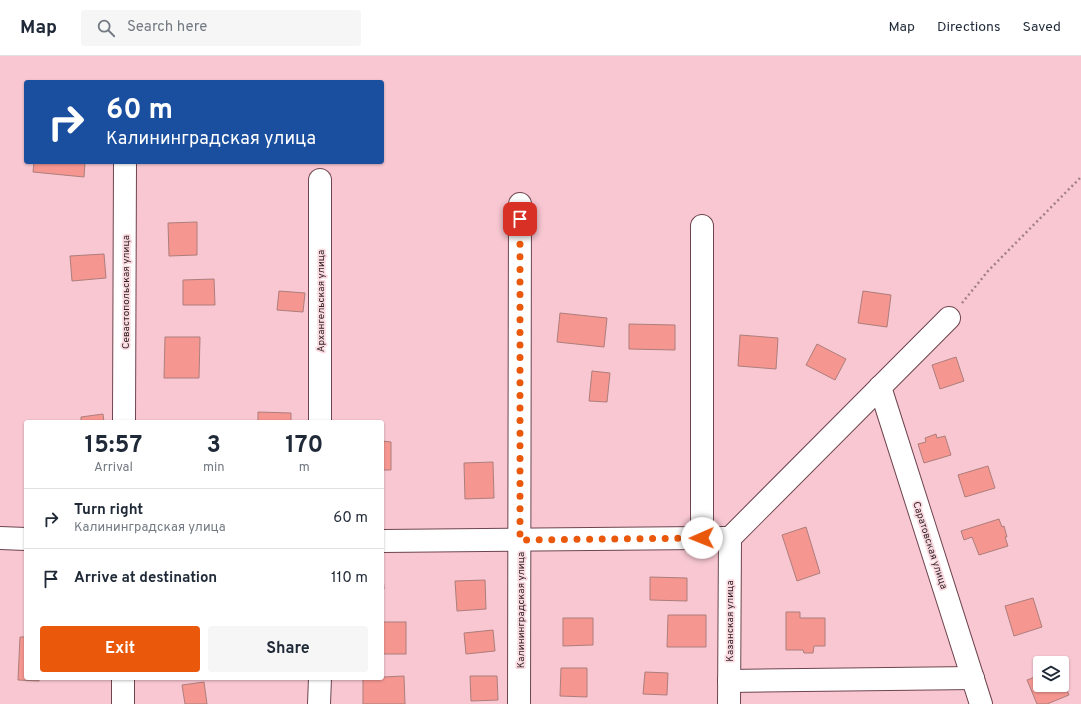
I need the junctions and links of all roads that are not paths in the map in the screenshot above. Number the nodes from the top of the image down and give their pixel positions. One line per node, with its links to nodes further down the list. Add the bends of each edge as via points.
1 (125, 164): 7 (street, Севастопольская улица)
2 (320, 180): 8 (street, Архангельская улица)
3 (520, 204): 13 (street, Калининградская улица)
4 (702, 226): 10 (street)
5 (949, 318): 6 (street)
6 (880, 387): 11 (street); 15 (street, Саратовская улица)
7 (124, 420)
8 (320, 420)
9 (0, 538): 12 (street)
10 (702, 538): 11 (street); 13 (street)
11 (730, 538): 18 (street, Казанская улица)
12 (24, 539)
13 (520, 540): 14 (street); 21 (street, Калининградская улица)
14 (384, 541)
15 (973, 678): 18 (street); 23 (street, Саратовская улица)
16 (123, 680): 19 (street)
17 (320, 680): 20 (street)
18 (729, 681): 22 (street, Казанская улица)
19 (123, 704)
20 (320, 704)
21 (520, 704)
22 (729, 704)
23 (981, 704)

